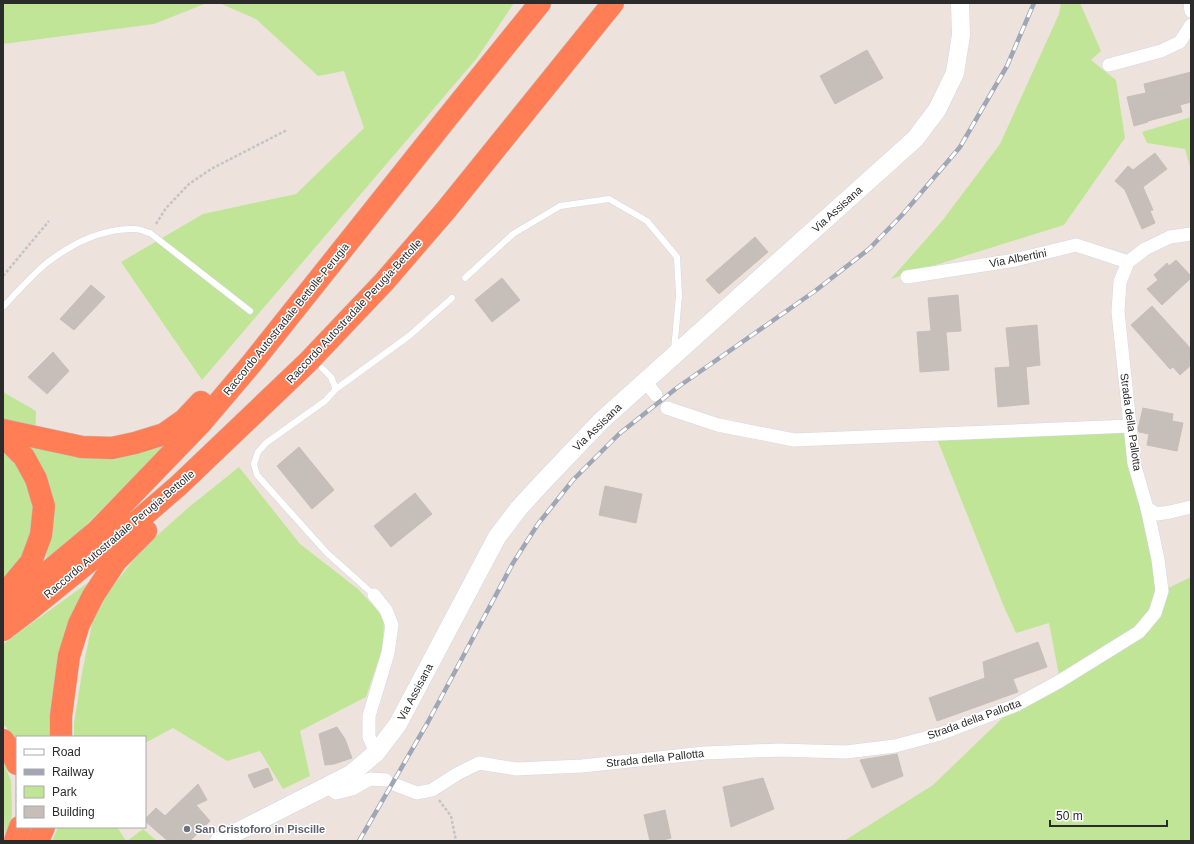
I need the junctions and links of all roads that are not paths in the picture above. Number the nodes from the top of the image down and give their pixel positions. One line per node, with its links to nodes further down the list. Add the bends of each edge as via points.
1 (540, 3): 8 (highway, Raccordo Autostradale Bettolle-Perugia)
2 (613, 3): 17 (highway, Raccordo Autostradale Perugia-Bettolle, via 446,210)
3 (960, 3): 16 (main road, Via Assisana, via 961,35 955,73 937,110 915,139)
4 (1190, 3): 5 (street)
5 (1191, 11)
6 (1191, 25): 7 (street, via 1180,42)
7 (1109, 65)
8 (404, 172): 23 (highway, via 360,211 243,356 184,420 164,434 112,448 82,448); 29 (highway, Raccordo Autostradale Bettolle-Perugia, via 202,422 97,531)
9 (1191, 234): 10 (street, via 1170,237 1145,249)
10 (1128, 262): 11 (street, Via Albertini, via 1076,245 1015,260); 22 (street, Strada della Pallotta, via 1120,282 1118,312)
11 (907, 277)
12 (465, 278): 16 (lane, via 513,234 560,206 608,199 647,220 677,257 679,296)
13 (452, 298): 19 (lane, via 409,336)
14 (3, 307): 15 (lane, via 48,262 75,244 107,232 137,229 150,233)
15 (250, 310)
16 (673, 356): 18 (main road, Via Assisana)
17 (315, 365): 19 (lane, via 331,376); 30 (highway, Raccordo Autostradale Perugia-Bettolle, via 106,548); 31 (highway, via 260,422 116,561 79,624 68,656)
18 (645, 381): 20 (street); 33 (main road, Via Assisana, via 601,421 540,484 497,537 398,724)
19 (336, 389): 28 (lane, via 325,402 266,443 258,452 254,464 257,475 327,554)
20 (656, 395)
21 (667, 408): 22 (street, via 718,425 794,440)
22 (1130, 426): 26 (street, Strada della Pallotta, via 1134,464)
23 (3, 430)
24 (3, 436): 27 (highway, via 24,457 36,479 44,506 41,535 31,562)
25 (1191, 506): 26 (street, via 1157,514)
26 (1147, 508): 35 (street, Strada della Pallotta, via 1162,591 1155,613 1139,632 1016,705 940,734 895,746 846,752 778,750 705,753 582,766 516,769 479,763 432,790 417,793 391,782 370,779 352,790 336,792)
27 (3, 593)
28 (374, 595): 33 (street, via 386,610 392,625 388,653 369,716 369,736)
29 (3, 607)
30 (3, 630)
31 (61, 736)
32 (3, 740): 34 (highway)
33 (376, 753): 35 (main road, Via Assisana, via 351,774)
34 (16, 762)
35 (328, 787): 40 (main road, Via Assisana)
36 (20, 828): 38 (highway)
37 (44, 828): 39 (highway)
38 (15, 841)
39 (38, 841)
40 (220, 841)

